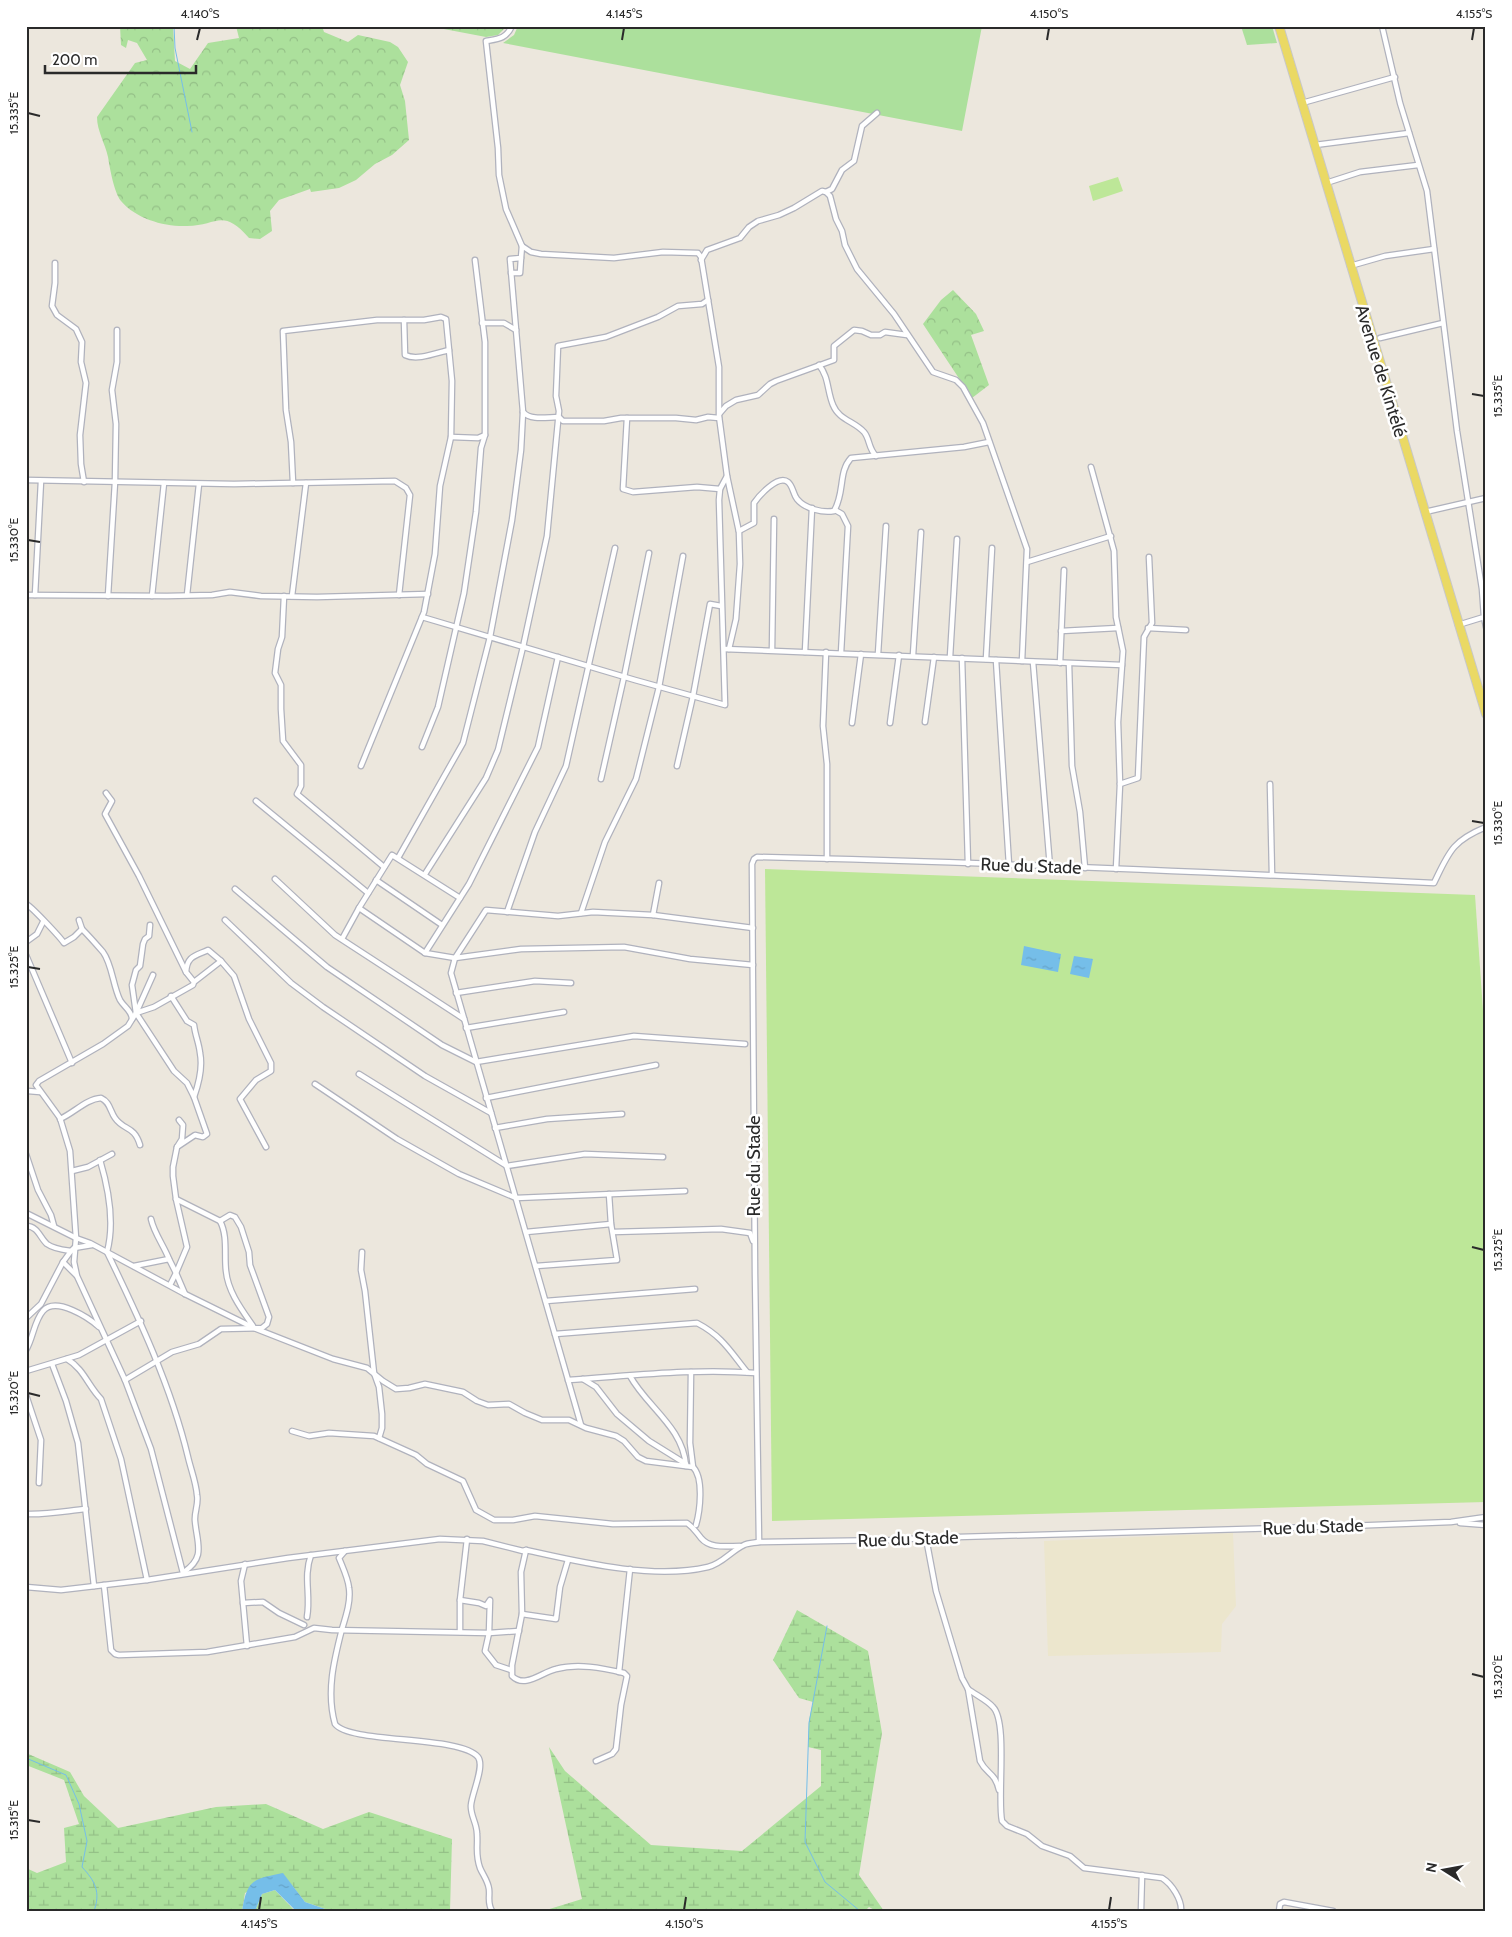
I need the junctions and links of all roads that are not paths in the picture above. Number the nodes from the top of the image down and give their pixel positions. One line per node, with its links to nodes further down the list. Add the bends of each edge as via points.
1 (512, 26): 12 (street, via 507,35 486,42 502,190 506,209)
2 (1279, 26): 5 (main road, Avenue de Kintélé)
3 (1382, 26): 4 (street)
4 (1395, 77): 5 (street); 7 (street)
5 (1302, 103): 8 (main road, Avenue de Kintélé)
6 (876, 113): 11 (street, via 862,126 854,161 842,170 832,189)
7 (1409, 132): 8 (street); 9 (street)
8 (1315, 145): 10 (main road, Avenue de Kintélé)
9 (1418, 165): 10 (street, via 1360,172); 13 (street, via 1427,191)
10 (1326, 183): 18 (main road, Avenue de Kintélé)
11 (826, 192): 16 (street, via 816,194 779,215 758,221 740,238 707,250); 26 (street, via 857,269)
12 (522, 246): 14 (street); 16 (street, via 541,254 614,258 698,253)
13 (1434, 249): 18 (street, via 1385,256); 23 (street)
14 (521, 258): 19 (street, via 520,273); 19 (street, via 510,260)
15 (475, 260): 22 (street)
16 (701, 260): 20 (street)
17 (55, 264): 46 (street, via 52,306 57,315 76,329 82,342 81,362 86,383 80,435)
18 (1350, 266): 57 (main road, Avenue de Kintélé)
19 (511, 273): 25 (street)
20 (708, 300): 31 (street, via 719,367); 32 (street, via 702,304 678,306 606,337 558,346 556,396)
21 (404, 320): 28 (street, via 446,319); 28 (street, via 405,355 429,355); 48 (street, via 365,320 283,331)
22 (482, 323): 25 (street, via 504,323); 36 (street)
23 (1443, 323): 27 (street); 54 (street)
24 (117, 330): 47 (street, via 118,357 112,390 116,424)
25 (516, 330): 30 (street)
26 (907, 335): 29 (street, via 885,332 872,335 854,330 834,346 834,360); 38 (street, via 933,372 956,380 963,387 983,423)
27 (1380, 338)
28 (448, 350): 37 (street, via 452,381)
29 (819, 365): 31 (street, via 770,384 758,395 736,400); 39 (street, via 826,375 838,414 864,432)
30 (523, 412): 32 (street, via 532,418); 90 (street, via 512,520)
31 (719, 416): 33 (street, via 696,420); 43 (street)
32 (559, 417): 34 (street); 35 (street)
33 (627, 418): 34 (street); 52 (street, via 623,490)
34 (563, 421): 35 (street)
35 (558, 424): 91 (street, via 547,536)
36 (485, 436): 37 (street); 84 (street, via 481,448 474,530)
37 (451, 437): 71 (street, via 440,486 435,554)
38 (989, 442): 40 (street); 69 (street, via 1027,549)
39 (868, 444): 40 (street); 41 (street)
40 (876, 456): 41 (street)
41 (858, 457): 56 (street, via 851,458 846,464)
42 (1090, 466): 62 (street)
43 (727, 476): 52 (street); 60 (street)
44 (26, 480): 45 (street)
45 (41, 481): 46 (street); 73 (street)
46 (84, 482): 47 (street)
47 (115, 482): 50 (street); 76 (street)
48 (293, 482): 49 (street); 51 (street)
49 (306, 482): 75 (street, via 395,481 406,488 410,495 410,508); 79 (street)
50 (164, 483): 51 (street); 77 (street)
51 (199, 484): 74 (street)
52 (720, 489): 80 (street)
53 (1486, 498): 54 (street)
54 (1468, 501): 57 (street); 82 (street)
55 (812, 508): 56 (street, via 828,512); 60 (street, via 797,499 789,483 778,481 754,503 754,523); 94 (street)
56 (835, 510): 96 (street, via 842,514 848,526)
57 (1425, 512): 83 (main road, Avenue de Kintélé)
58 (774, 519): 93 (street)
59 (886, 526): 98 (street)
60 (739, 531): 92 (street, via 740,580 736,619)
61 (921, 532): 100 (street)
62 (1112, 536): 69 (street); 86 (street)
63 (957, 539): 103 (street)
64 (614, 548): 112 (street)
65 (992, 548): 105 (street)
66 (649, 553): 113 (street)
67 (683, 556): 114 (street)
68 (1149, 557): 87 (street, via 1152,618)
69 (1027, 562): 107 (street)
70 (1064, 570): 89 (street)
71 (428, 594): 75 (street); 81 (street)
72 (26, 595): 73 (street)
73 (36, 595): 76 (street)
74 (187, 595): 77 (street); 78 (street, via 230,592)
75 (400, 595): 79 (street)
76 (108, 596): 77 (street)
77 (152, 596)
78 (284, 596): 79 (street); 134 (street, via 282,637 275,673 281,685 283,741 300,765 301,786 297,794)
79 (292, 596)
80 (721, 606): 92 (street); 116 (street, via 710,604)
81 (422, 617): 84 (street); 122 (street)
82 (1485, 617): 83 (street); 85 (street)
83 (1458, 625): 115 (main road, Avenue de Kintélé)
84 (456, 627): 90 (street); 121 (street, via 438,707)
85 (1486, 627)
86 (1118, 628): 89 (street); 111 (street)
87 (1148, 628): 88 (street); 125 (street, via 1144,637 1138,778)
88 (1186, 630)
89 (1061, 631): 109 (street)
90 (490, 638): 91 (street); 130 (street, via 463,743)
91 (523, 647): 102 (street); 138 (street, via 498,750 486,778)
92 (726, 649): 93 (street); 116 (street, via 725,705)
93 (772, 650): 94 (street)
94 (805, 652): 95 (street)
95 (826, 652): 96 (street); 131 (street, via 823,726 828,764)
96 (841, 653): 97 (street)
97 (862, 654): 98 (street); 119 (street)
98 (878, 654): 99 (street)
99 (899, 655): 100 (street); 120 (street)
100 (913, 656): 101 (street)
101 (934, 657): 103 (street); 118 (street)
102 (558, 658): 112 (street); 145 (street, via 538,747)
103 (950, 658): 104 (street)
104 (962, 658): 105 (street); 132 (street)
105 (986, 659): 106 (street)
106 (996, 660): 107 (street); 133 (street)
107 (1022, 661): 108 (street)
108 (1033, 662): 109 (street); 135 (street)
109 (1060, 663): 110 (street)
110 (1069, 664): 111 (street); 136 (street, via 1072,766)
111 (1122, 665): 125 (street, via 1118,722)
112 (589, 667): 113 (street); 148 (street, via 566,766 536,832)
113 (624, 677): 114 (street); 124 (street)
114 (659, 687): 116 (street); 149 (street, via 636,779 605,842)
115 (1482, 692): 117 (main road, Avenue de Kintélé)
116 (693, 696): 123 (street)
117 (1486, 714)
118 (925, 722)
119 (852, 723)
120 (890, 723)
121 (422, 747)
122 (361, 766)
123 (677, 766)
124 (601, 779)
125 (1120, 784): 137 (street)
126 (1270, 784): 139 (street)
127 (106, 793): 165 (street, via 112,801 105,814)
128 (256, 800): 144 (street)
129 (1486, 827): 139 (street, Rue du Stade, via 1457,842 1434,883)
130 (398, 858): 134 (street, via 392,855); 138 (street)
131 (827, 858): 132 (street, Rue du Stade); 156 (street, Rue du Stade, via 754,859)
132 (968, 864): 133 (street, Rue du Stade)
133 (1008, 865): 135 (street, Rue du Stade)
134 (384, 867): 141 (street)
135 (1050, 867): 136 (street, Rue du Stade)
136 (1085, 868): 137 (street, Rue du Stade)
137 (1116, 870): 139 (street, Rue du Stade)
138 (425, 874): 145 (street)
139 (1272, 875)
140 (275, 879): 158 (street)
141 (376, 880): 144 (street); 155 (street)
142 (659, 883): 150 (street)
143 (235, 889): 178 (street, via 327,967 442,1045)
144 (368, 893): 147 (street)
145 (460, 898): 155 (street)
146 (26, 904): 153 (street)
147 (359, 908): 158 (street); 160 (street)
148 (507, 912): 149 (street, via 558,916); 162 (street, via 486,910)
149 (581, 913): 150 (street)
150 (653, 915): 156 (street)
151 (80, 920): 157 (street)
152 (225, 920): 187 (street, via 291,983 323,1008 425,1076)
153 (44, 922): 157 (street, via 64,943); 159 (street, via 37,934)
154 (150, 925): 171 (street, via 132,985)
155 (442, 925): 160 (street)
156 (752, 928): 164 (street, Rue du Stade)
157 (82, 929): 174 (street, via 104,952 120,1001 132,1014)
158 (342, 939): 173 (street)
159 (26, 942)
160 (425, 953): 162 (street)
161 (26, 955): 177 (street)
162 (454, 958): 164 (street, via 521,950 614,947); 169 (street, via 451,973)
163 (221, 961): 165 (street, via 208,950 188,961); 167 (street); 194 (street, via 234,976 249,1019 271,1063 271,1071 256,1080 240,1098)
164 (753, 965): 215 (street, Rue du Stade)
165 (186, 972): 167 (street)
166 (153, 975): 171 (street)
167 (194, 982): 170 (street, via 183,992)
168 (571, 983): 169 (street, via 535,981)
169 (456, 993): 173 (street)
170 (172, 996): 171 (street, via 154,1007); 185 (street, via 187,1021 194,1025 200,1052 201,1068)
171 (136, 1012): 174 (street); 185 (street, via 174,1071 187,1083)
172 (564, 1012): 175 (street)
173 (464, 1019): 175 (street)
174 (132, 1021): 177 (street, via 120,1033)
175 (466, 1028): 178 (street)
176 (744, 1044): 178 (street, via 634,1036)
177 (72, 1062): 182 (street)
178 (476, 1062): 186 (street)
179 (656, 1065): 186 (street)
180 (359, 1074): 199 (street)
181 (315, 1084): 203 (street, via 398,1140 459,1174)
182 (36, 1085): 183 (street); 184 (street)
183 (27, 1091): 184 (street)
184 (40, 1092): 189 (street)
185 (194, 1098): 193 (street, via 207,1134 203,1137 196,1135)
186 (486, 1098): 187 (street)
187 (491, 1113): 191 (street)
188 (622, 1114): 191 (street, via 546,1119)
189 (60, 1119): 192 (street, via 101,1098 107,1102 117,1121 135,1133); 200 (street, via 70,1151)
190 (179, 1120): 193 (street, via 183,1125 182,1139)
191 (495, 1128): 199 (street)
192 (140, 1145)
193 (177, 1147): 204 (street, via 173,1167)
194 (266, 1147)
195 (26, 1154): 210 (street)
196 (112, 1154): 198 (street)
197 (663, 1157): 199 (street, via 585,1154)
198 (100, 1160): 200 (street); 217 (street, via 110,1214)
199 (507, 1166): 203 (street)
200 (72, 1171): 213 (street)
201 (685, 1191): 202 (street)
202 (609, 1194): 203 (street); 208 (street)
203 (516, 1198): 211 (street)
204 (176, 1199): 207 (street); 223 (street, via 187,1247)
205 (26, 1213): 210 (street)
206 (151, 1219): 219 (street)
207 (220, 1221): 231 (street, via 227,1278 236,1302); 231 (street, via 230,1215 240,1226 268,1317 268,1324)
208 (611, 1224): 211 (street); 212 (street)
209 (26, 1226): 216 (street, via 40,1233 47,1244 60,1250)
210 (54, 1226): 213 (street)
211 (526, 1232): 222 (street)
212 (613, 1232): 215 (street, via 721,1229 750,1233); 222 (street, via 617,1260)
213 (76, 1238): 214 (street); 216 (street)
214 (93, 1244): 216 (street); 217 (street)
215 (754, 1244): 243 (street, Rue du Stade)
216 (73, 1250): 220 (street); 224 (street)
217 (107, 1252): 221 (street); 230 (street)
218 (362, 1252): 242 (street, via 361,1270)
219 (170, 1259): 221 (street); 223 (street)
220 (63, 1262): 224 (street); 229 (street, via 41,1304)
221 (134, 1266): 225 (street)
222 (536, 1266): 228 (street)
223 (176, 1273): 225 (street); 227 (street)
224 (77, 1276): 232 (street)
225 (170, 1285): 227 (street)
226 (695, 1289): 228 (street)
227 (185, 1294): 231 (street)
228 (546, 1301): 233 (street)
229 (26, 1318)
230 (141, 1321): 234 (street); 237 (street)
231 (254, 1328): 237 (street, via 221,1329 199,1344 175,1351); 242 (street)
232 (103, 1331): 234 (street); 235 (street, via 74,1310 52,1307 43,1310)
233 (555, 1334): 241 (street, via 697,1323 720,1337); 247 (street)
234 (106, 1340): 236 (street); 246 (street)
235 (26, 1350)
236 (67, 1359): 238 (street); 271 (street, via 79,1369 101,1399 121,1459)
237 (157, 1362): 246 (street); 270 (street, via 181,1429 198,1494 195,1519 198,1556 194,1566)
238 (52, 1364): 239 (street); 254 (street, via 76,1434)
239 (26, 1371)
240 (691, 1372): 241 (street); 244 (street); 252 (street)
241 (746, 1372): 243 (street)
242 (374, 1373): 249 (street, via 396,1389 425,1384 463,1392 488,1405 515,1406 542,1420 569,1420); 251 (street, via 382,1414)
243 (756, 1373): 262 (street, Rue du Stade)
244 (630, 1376): 245 (street); 252 (street, via 637,1389 670,1425)
245 (583, 1379): 247 (street); 252 (street, via 596,1387 617,1414 649,1441)
246 (125, 1380): 270 (street, via 155,1462)
247 (568, 1380): 249 (street)
248 (26, 1395): 253 (street, via 41,1440)
249 (580, 1425): 252 (street, via 616,1436 646,1461)
250 (292, 1431): 251 (street, via 309,1436 329,1433)
251 (378, 1438): 263 (street, via 463,1481 476,1510 494,1520 535,1516 613,1524 687,1523 710,1546)
252 (689, 1466): 258 (street, via 697,1474 700,1503)
253 (39, 1483)
254 (86, 1509): 255 (street); 273 (street)
255 (26, 1514)
256 (1486, 1517): 257 (street, Rue du Stade)
257 (1452, 1522): 259 (street, Rue du Stade); 260 (street, Rue du Stade)
258 (696, 1525)
259 (1486, 1525)
260 (926, 1538): 262 (street, Rue du Stade); 287 (street, via 936,1591)
261 (466, 1539): 264 (street); 265 (street, via 432,1539); 275 (street)
262 (759, 1542): 263 (street)
263 (742, 1546): 269 (street, via 710,1567 671,1571)
264 (526, 1550): 267 (street); 277 (street, via 521,1572)
265 (346, 1551): 266 (street); 280 (street, via 339,1558 349,1591)
266 (311, 1555): 268 (street); 278 (street, via 306,1574)
267 (568, 1560): 269 (street); 277 (street, via 556,1619)
268 (245, 1564): 270 (street); 276 (street, via 241,1579)
269 (630, 1569): 286 (street)
270 (183, 1573): 271 (street)
271 (147, 1580): 272 (street)
272 (104, 1585): 273 (street); 284 (street, via 111,1650 115,1654 208,1652)
273 (94, 1586): 274 (street, via 61,1590)
274 (26, 1588)
275 (460, 1600): 282 (street); 283 (street, via 486,1606 490,1600)
276 (243, 1603): 279 (street, via 263,1602); 284 (street)
277 (522, 1614): 281 (street)
278 (307, 1617)
279 (304, 1625)
280 (342, 1630): 282 (street); 284 (street, via 314,1628 295,1637); 291 (street, via 331,1682 333,1717 338,1728 450,1746 480,1759 471,1814 478,1836 476,1855 489,1888 488,1904)
281 (518, 1631): 283 (street); 285 (street)
282 (460, 1632): 283 (street)
283 (489, 1633): 285 (street, via 484,1650 500,1667)
284 (246, 1646)
285 (511, 1670): 286 (street, via 514,1678 525,1681 554,1669 581,1666)
286 (618, 1672): 288 (street, via 627,1676 616,1749)
287 (968, 1689): 289 (street, via 980,1761 995,1776); 289 (street, via 994,1708 998,1715 1002,1760)
288 (596, 1761)
289 (1000, 1794): 290 (street, via 1002,1821 1028,1834 1042,1846 1070,1856 1084,1868)
290 (1142, 1875): 292 (street); 293 (street, via 1166,1881 1182,1904)
291 (492, 1911)
292 (1141, 1911)
293 (1181, 1911)
294 (1279, 1911): 295 (street, via 1280,1904 1284,1902)
295 (1333, 1911)

